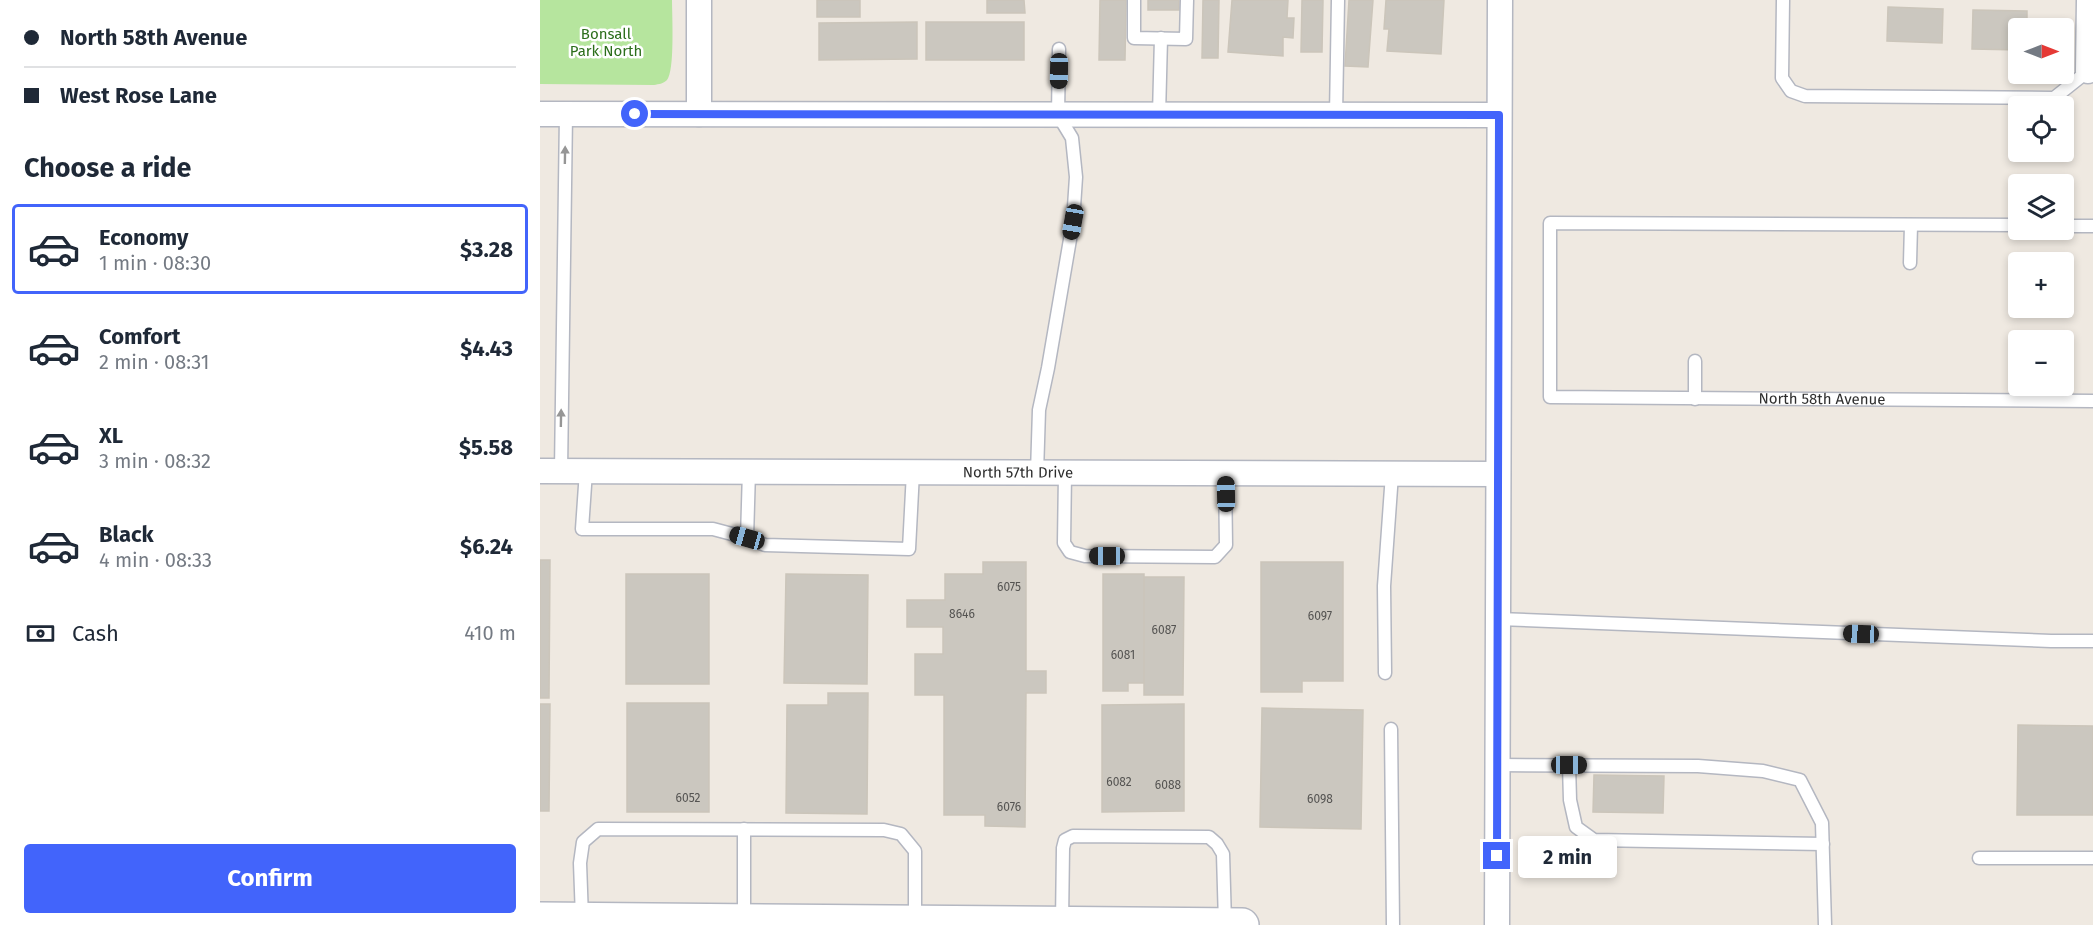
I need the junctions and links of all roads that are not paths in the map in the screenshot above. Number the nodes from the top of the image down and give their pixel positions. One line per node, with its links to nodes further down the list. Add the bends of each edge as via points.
1 (699, 0): 13 (street)
2 (1134, 0): 8 (lane, via 1134,38)
3 (1187, 0): 8 (lane, via 1186,39)
4 (1338, 0): 16 (lane)
5 (1500, 0): 17 (street)
6 (1784, 0): 10 (lane, via 1782,78 1791,90 1805,96 2054,98)
7 (2089, 0): 10 (street)
8 (1161, 38): 15 (lane)
9 (1059, 50): 14 (lane)
10 (2088, 71)
11 (540, 114): 12 (street)
12 (566, 114): 13 (street); 26 (lane, one-way to 12, via 562,365)
13 (699, 114): 14 (street)
14 (1058, 115): 15 (street); 30 (lane, via 1072,138 1076,177 1073,222 1039,410)
15 (1159, 115): 16 (street)
16 (1336, 115): 17 (street)
17 (1499, 115): 34 (street)
18 (1911, 225): 19 (lane); 22 (lane); 24 (lane, North 58th Avenue, via 1550,223 1550,397)
19 (2008, 225)
20 (2074, 226): 21 (lane)
21 (2093, 226)
22 (1910, 263)
23 (1695, 361): 24 (lane)
24 (1695, 399): 25 (lane, North 58th Avenue)
25 (2093, 401)
26 (550, 471): 27 (street, North 57th Drive)
27 (586, 471): 28 (street, North 57th Drive); 35 (lane, via 582,529 713,529)
28 (749, 471): 29 (street, North 57th Drive); 35 (lane)
29 (914, 472): 30 (street, North 57th Drive); 35 (lane, via 909,549 765,545)
30 (1037, 472): 31 (street, North 57th Drive)
31 (1065, 473): 32 (street, North 57th Drive); 32 (lane, via 1064,543 1070,552 1085,556 1203,557 1215,557 1226,545)
32 (1225, 473): 33 (street, North 57th Drive)
33 (1392, 474): 34 (street, North 57th Drive); 38 (lane, via 1384,586)
34 (1498, 474): 36 (street)
35 (747, 538)
36 (1498, 619): 37 (lane); 40 (street)
37 (2093, 641)
38 (1385, 673)
39 (1391, 729): 53 (lane)
40 (1497, 765): 41 (lane); 54 (street)
41 (1569, 765): 43 (lane, via 1698,766 1763,771 1800,780 1822,823); 43 (lane, via 1576,827 1594,840)
42 (744, 829): 47 (lane, via 598,829 583,842); 48 (lane); 49 (lane, via 884,830 901,834 915,851)
43 (1823, 844): 55 (lane)
44 (1979, 858): 45 (lane)
45 (2093, 858)
46 (540, 920): 47 (street)
47 (582, 920): 48 (street)
48 (744, 921): 49 (street)
49 (915, 922): 50 (street)
50 (1062, 923): 51 (street); 51 (lane, via 1065,840 1073,836 1209,837 1223,854)
51 (1225, 925): 52 (street)
52 (1242, 925)
53 (1393, 925)
54 (1497, 925)
55 (1825, 925)

